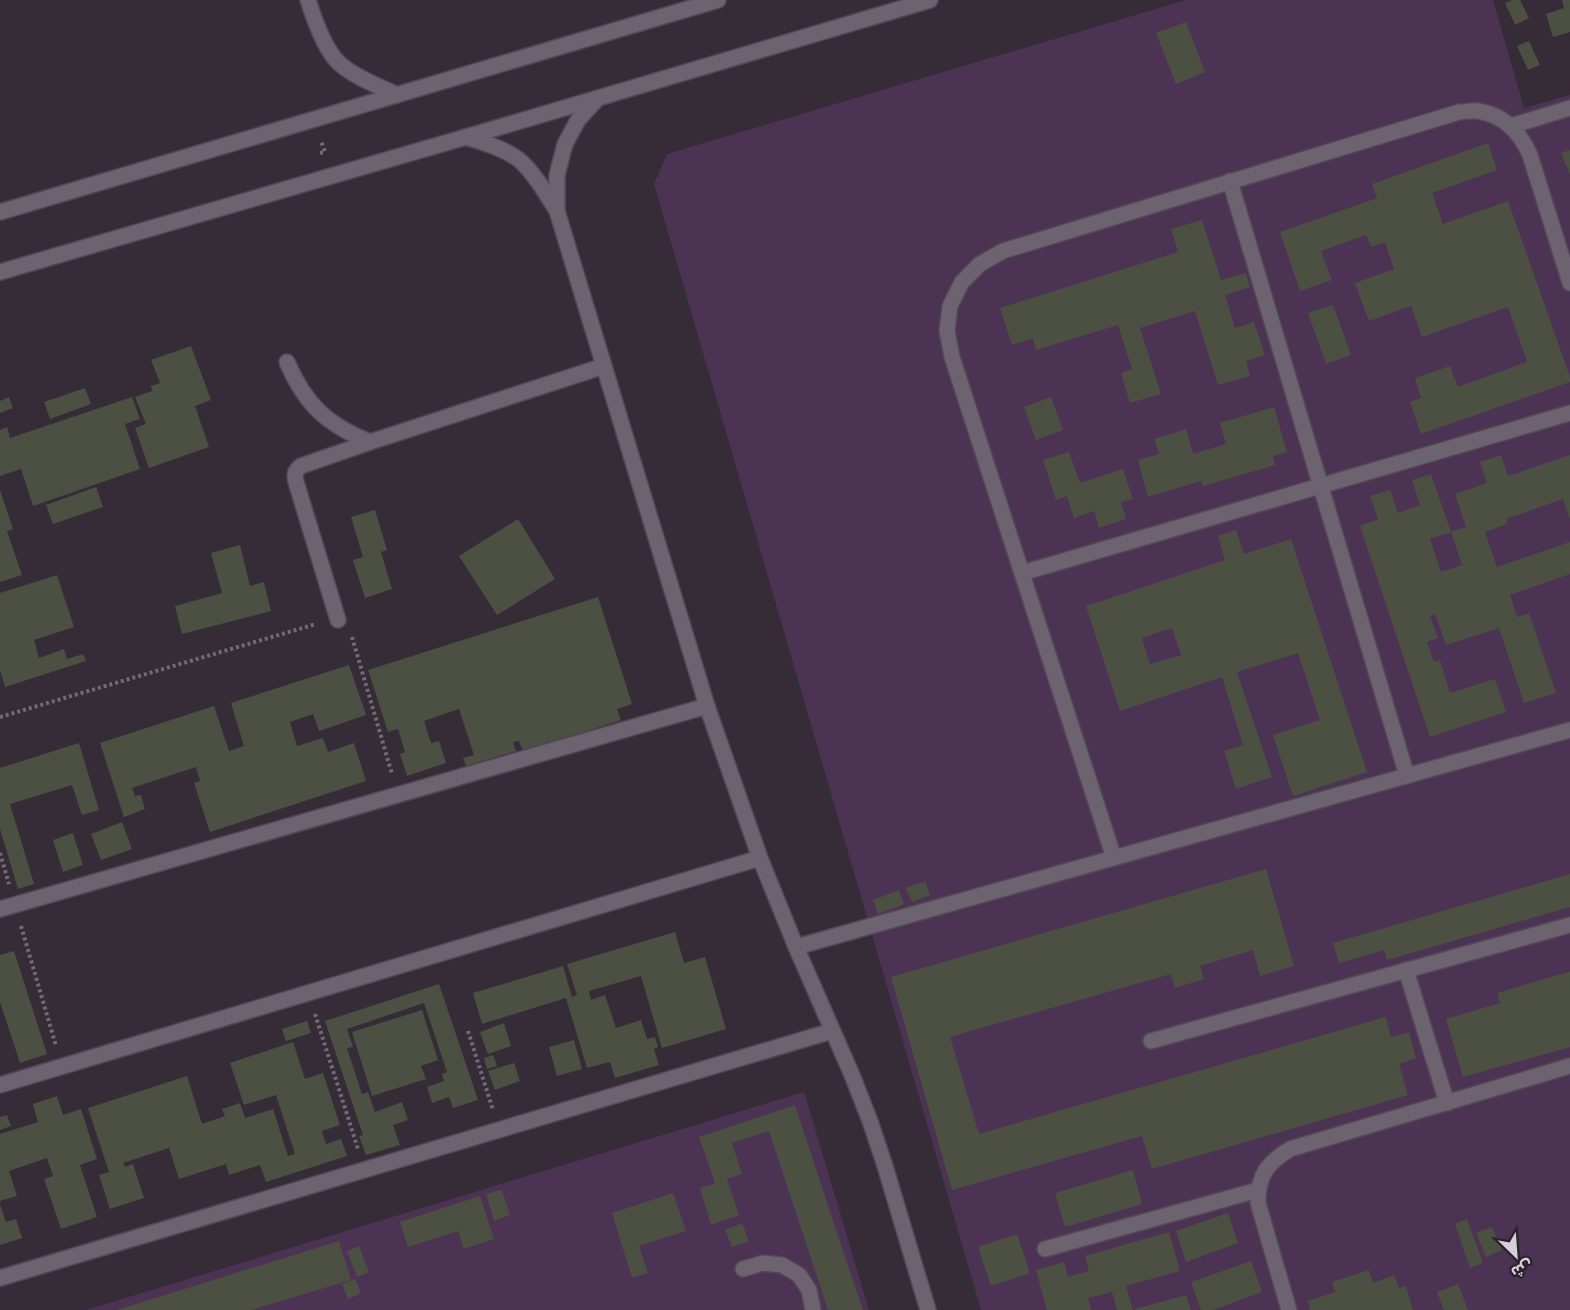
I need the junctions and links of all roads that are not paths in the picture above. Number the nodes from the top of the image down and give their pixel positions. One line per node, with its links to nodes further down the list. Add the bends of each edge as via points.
1 (718, 0): 4 (street)
2 (930, 0): 5 (street)
3 (313, 3): 4 (street, via 329,51 337,62)
4 (397, 95): 11 (street)
5 (598, 98): 8 (street); 10 (street, via 578,120 565,144 557,175)
6 (1570, 108): 7 (street)
7 (1511, 126): 9 (street, via 1478,111 1459,112); 13 (street, via 1530,155)
8 (466, 137): 10 (street, via 518,160); 12 (street)
9 (1230, 181): 18 (street); 19 (street, via 1003,251 980,264 962,282 950,306 947,332 952,357)
10 (557, 211): 15 (street)
11 (0, 212)
12 (0, 273)
13 (1570, 283)
14 (287, 362): 17 (street, via 305,397 319,412 351,435)
15 (604, 366): 17 (street); 21 (street)
16 (1570, 413): 18 (street)
17 (370, 442): 20 (street, via 301,466 294,476)
18 (1321, 485): 19 (street); 23 (street)
19 (1022, 573): 25 (street)
20 (338, 620)
21 (707, 706): 24 (street); 26 (street)
22 (1570, 730): 23 (street)
23 (1407, 776): 25 (street)
24 (760, 858): 28 (street); 33 (street)
25 (1114, 858): 28 (street)
26 (7, 907)
27 (1570, 925): 29 (street)
28 (796, 947): 30 (street)
29 (1406, 970): 31 (street); 34 (street)
30 (832, 1030): 38 (street); 40 (street, via 870,1121)
31 (1151, 1041)
32 (1570, 1066): 34 (street)
33 (0, 1085)
34 (1447, 1102): 35 (street, via 1290,1149 1275,1158 1263,1173)
35 (1258, 1190): 36 (street); 41 (street, via 1258,1203)
36 (1045, 1250)
37 (743, 1269): 39 (street, via 763,1263 782,1265 799,1275 809,1290)
38 (0, 1278)
39 (813, 1310)
40 (928, 1310)
41 (1289, 1310)

